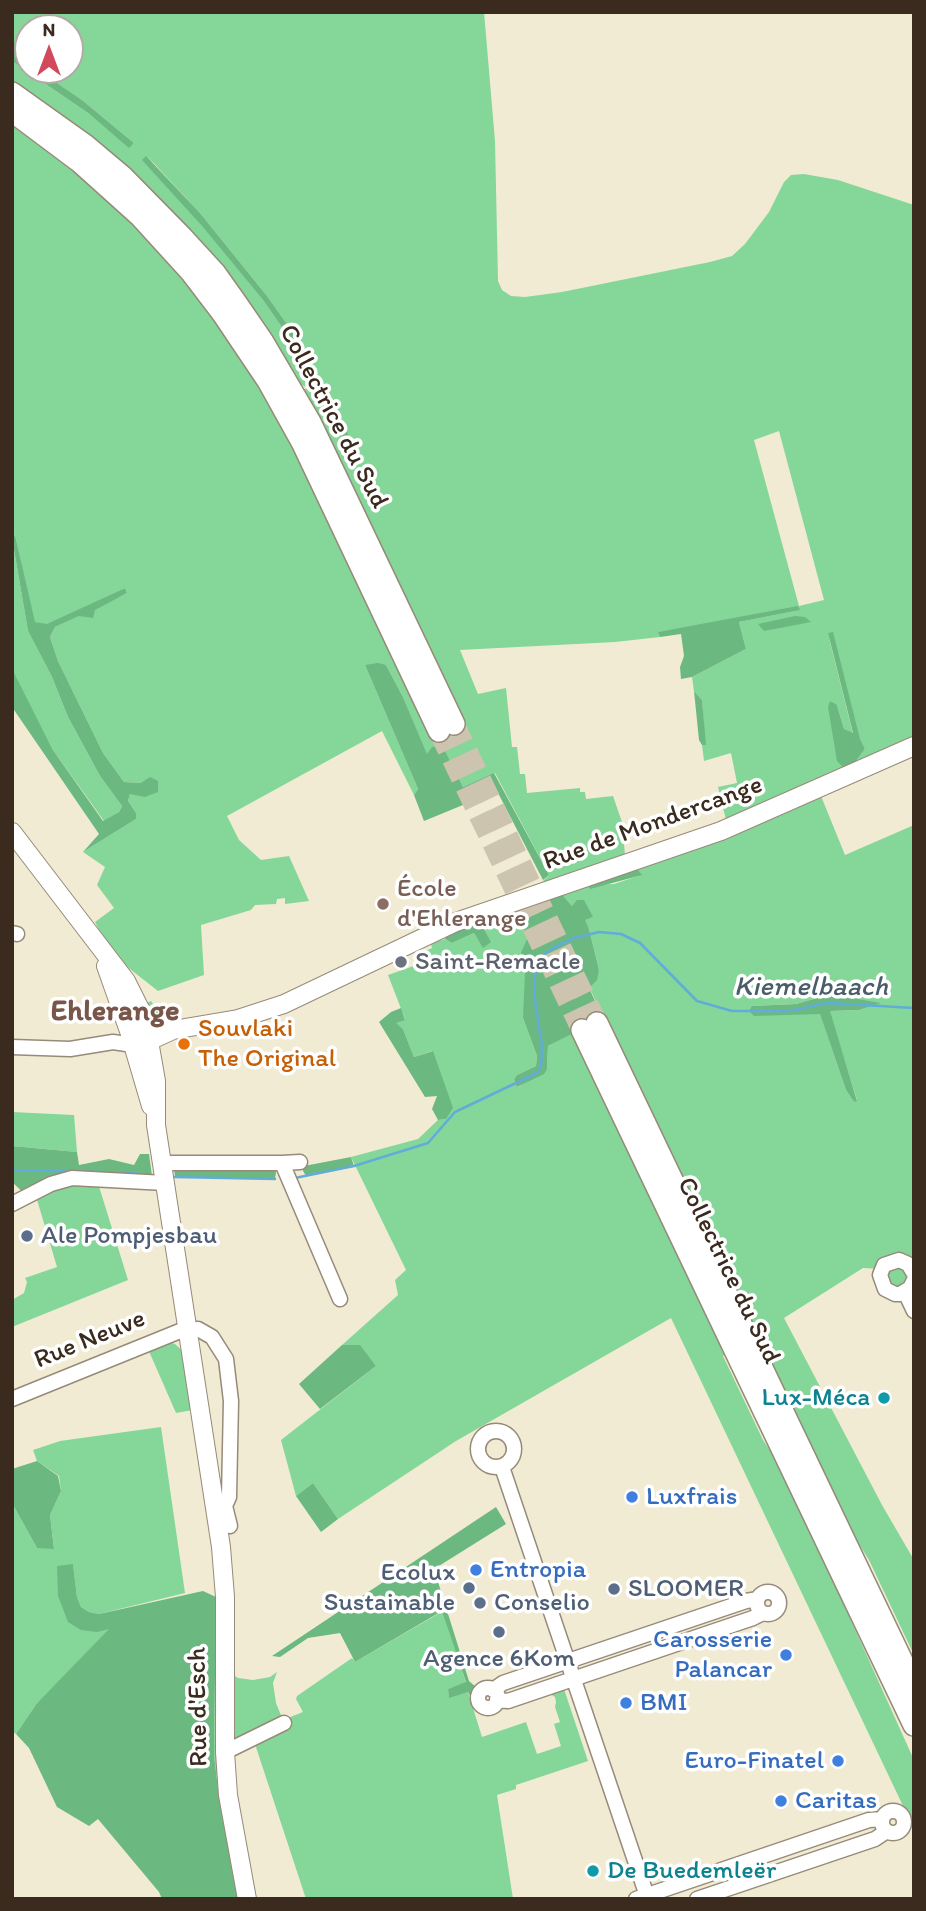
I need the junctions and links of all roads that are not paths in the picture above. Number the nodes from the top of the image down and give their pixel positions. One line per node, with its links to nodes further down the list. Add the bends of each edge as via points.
1 (12, 93): 2 (highway, Collectrice du Sud, via 123,177 191,246 237,304 310,422 447,728 303,444 230,324 140,216 80,162)
2 (12, 111)
3 (914, 746): 5 (main road, Rue de Mondercange, via 721,831 456,922 284,1004 238,1019)
4 (12, 832): 5 (main road, Rue d'Esch, via 78,918)
5 (139, 1036): 6 (street, via 70,1049); 8 (main road, Rue d'Esch)
6 (12, 1047)
7 (300, 1162): 9 (street)
8 (162, 1163): 9 (street); 10 (main road, Rue d'Esch)
9 (282, 1163): 15 (street)
10 (165, 1183): 11 (street, via 72,1178); 17 (main road, Rue d'Esch)
11 (12, 1204)
12 (914, 1274): 14 (street, via 899,1260 881,1269 885,1289)
13 (914, 1280): 14 (street)
14 (905, 1292): 16 (street)
15 (340, 1299)
16 (914, 1311)
17 (187, 1329): 18 (street, Rue Neuve); 20 (main road, Rue d'Esch); 20 (street, Rue d'Esch, via 212,1337 226,1359 232,1401 229,1497)
18 (12, 1399)
19 (502, 1467): 22 (street)
20 (220, 1510): 21 (street, Rue d'Esch); 27 (main road, Rue d'Esch)
21 (230, 1527)
22 (568, 1661): 23 (street); 23 (street, via 503,1683 495,1695 508,1701); 23 (street, via 746,1601 760,1606)
23 (573, 1679): 28 (street)
24 (914, 1686): 26 (highway, Collectrice du Sud, via 590,1026)
25 (284, 1723): 27 (street)
26 (914, 1725)
27 (225, 1752): 29 (main road, Rue d'Esch)
28 (644, 1898): 30 (street, via 869,1820 885,1825 875,1839)
29 (247, 1899)
30 (697, 1899)

